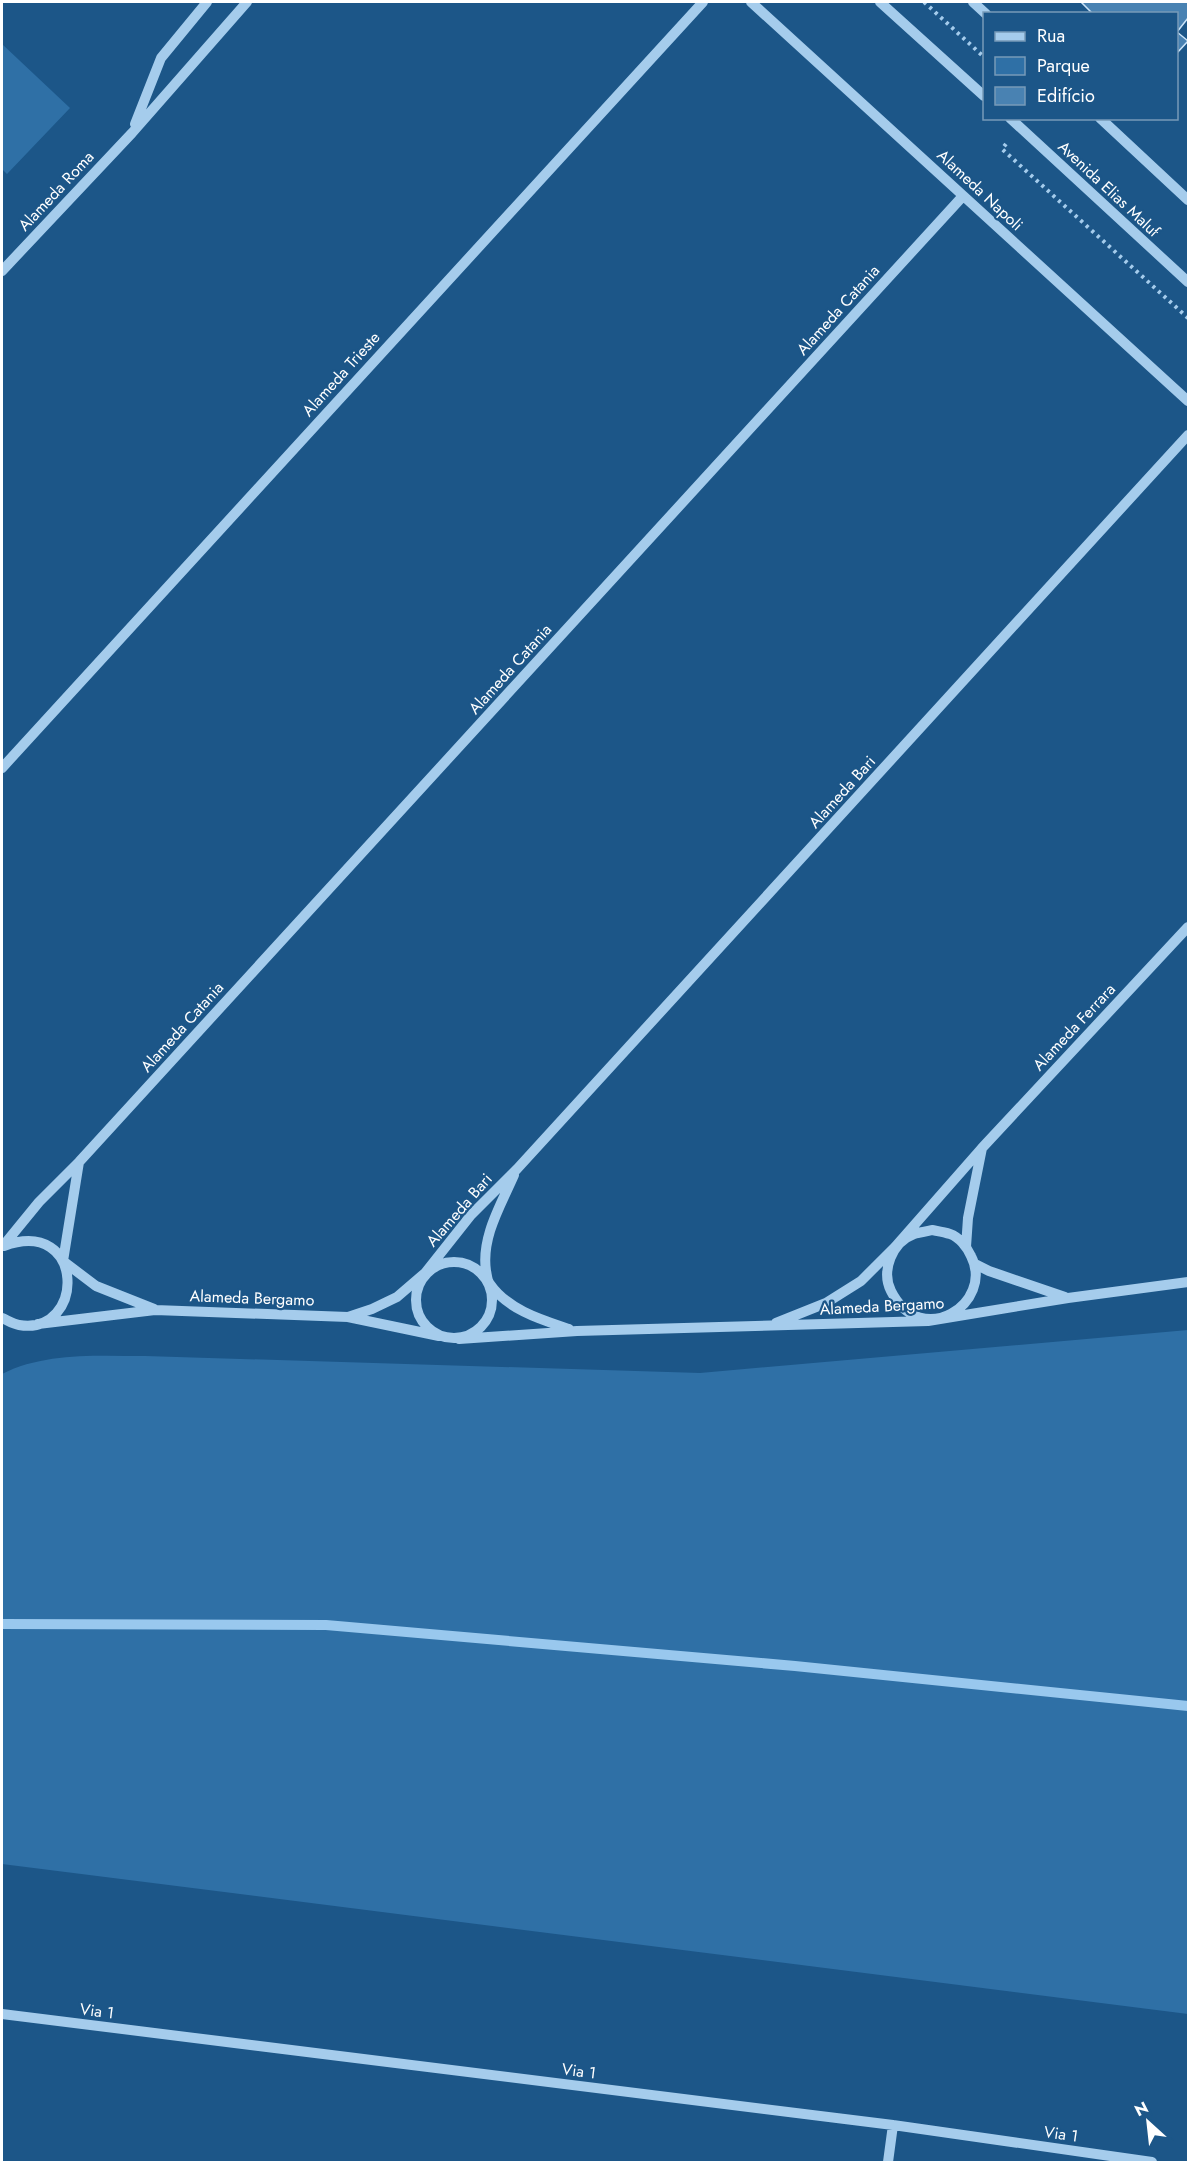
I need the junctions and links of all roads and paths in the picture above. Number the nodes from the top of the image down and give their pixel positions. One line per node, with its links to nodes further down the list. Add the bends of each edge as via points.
1 (207, 2): 13 (street, Alameda Roma, via 161,58)
2 (247, 2): 13 (street, Alameda Roma)
3 (703, 2): 20 (street, Alameda Trieste)
4 (751, 2): 14 (street, Alameda Napoli)
5 (880, 2): 10 (street)
6 (924, 2): 9 (path)
7 (972, 2): 8 (street)
8 (984, 12)
9 (983, 56)
10 (983, 95)
11 (1012, 120): 17 (street, Avenida Elias Maluf)
12 (1102, 120): 15 (street)
13 (132, 133): 16 (street, Alameda Roma)
14 (963, 196): 18 (street, Alameda Napoli); 23 (street, Alameda Catania)
15 (1188, 200)
16 (2, 270)
17 (1188, 282)
18 (1188, 401)
19 (1188, 435): 24 (street, Alameda Bari)
20 (2, 768)
21 (1188, 927): 22 (street, Alameda Ferrara)
22 (982, 1148): 25 (street); 27 (street, Alameda Ferrara)
23 (79, 1162): 26 (street, Alameda Catania); 28 (street)
24 (517, 1169): 30 (street, Alameda Bari, via 471,1215); 32 (street, Alameda Bari, via 490,1229 484,1258)
25 (966, 1246): 27 (street, via 951,1234 932,1230 912,1235); 29 (street)
26 (2, 1247): 28 (street, Alameda Bergamo, via 20,1240 39,1241)
27 (895, 1247): 37 (street, via 888,1265 888,1285 897,1303); 40 (street, Alameda Bergamo, via 861,1281 826,1303)
28 (63, 1261): 34 (street, Alameda Bergamo, via 96,1286); 38 (street, via 69,1288 63,1304)
29 (975, 1264): 33 (street, Alameda Bergamo); 37 (street, via 975,1284 967,1302 951,1314)
30 (425, 1273): 32 (street, via 439,1264 455,1261 481,1272); 35 (street, Alameda Bergamo, via 397,1297); 43 (street, via 417,1287 415,1307 423,1325)
31 (1188, 1282): 33 (street, Alameda Bergamo)
32 (488, 1283): 42 (street, Alameda Bergamo, via 513,1306); 44 (street, via 492,1297 485,1323)
33 (1068, 1298): 37 (street, Alameda Bergamo)
34 (155, 1310): 35 (street, Alameda Bergamo); 38 (street, Alameda Bergamo)
35 (348, 1317): 43 (street, Alameda Bergamo)
36 (2, 1318): 39 (street)
37 (928, 1321): 40 (street, Alameda Bergamo)
38 (38, 1324): 39 (street, Alameda Bergamo)
39 (19, 1325): 41 (street)
40 (767, 1327): 42 (street, Alameda Bergamo)
41 (2, 1329)
42 (577, 1331): 44 (street, Alameda Bergamo)
43 (439, 1336): 44 (street)
44 (459, 1339)
45 (2, 2014): 46 (street, Via 1)
46 (893, 2125): 47 (street); 48 (street, Via 1)
47 (888, 2163)
48 (1152, 2163)

